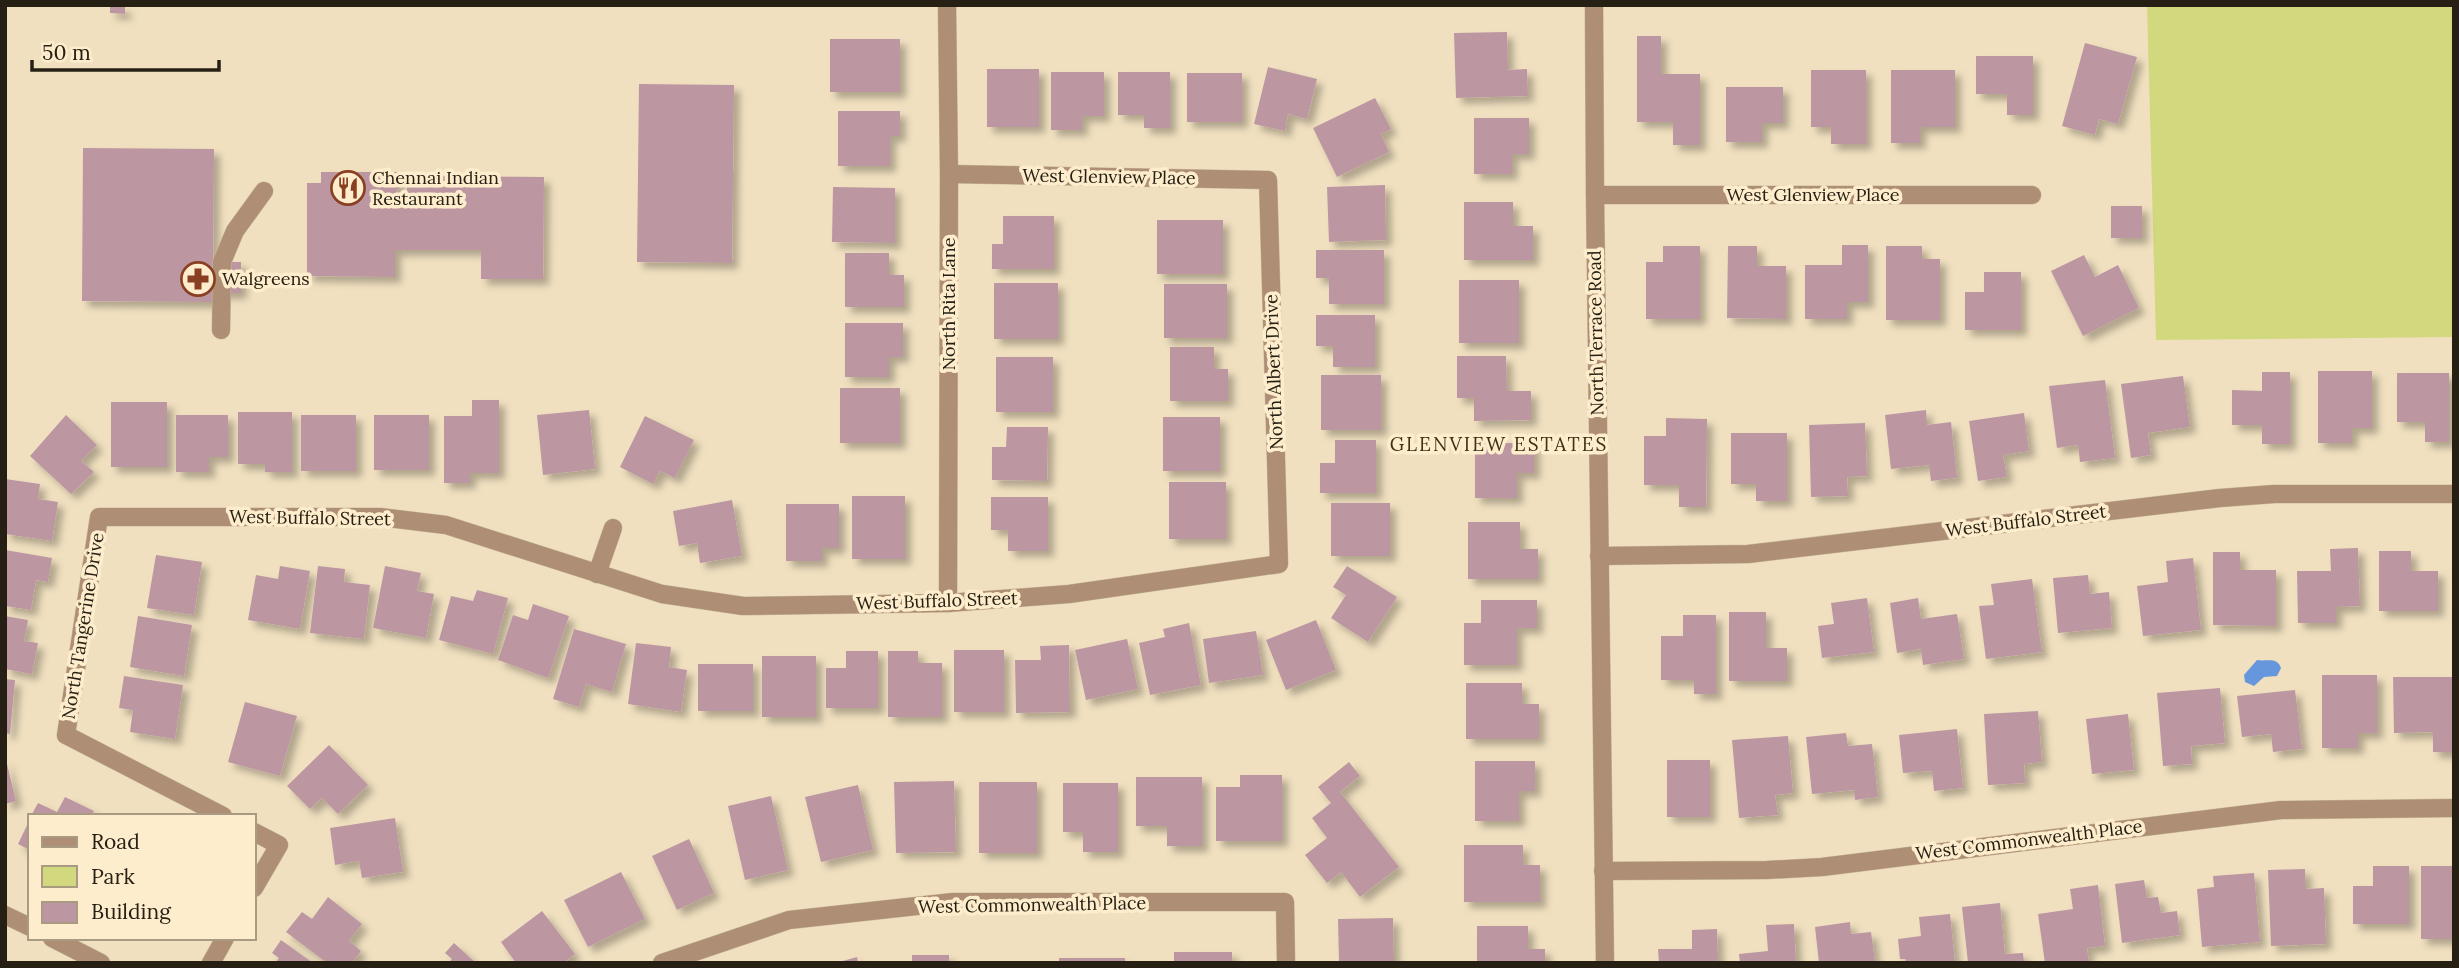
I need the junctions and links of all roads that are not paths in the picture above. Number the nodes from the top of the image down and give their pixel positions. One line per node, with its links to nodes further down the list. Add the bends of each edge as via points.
1 (947, 5): 3 (street, North Rita Lane)
2 (1594, 5): 6 (street, North Terrace Road)
3 (949, 173): 4 (street, West Glenview Place); 15 (street, North Rita Lane)
4 (1268, 180): 13 (street, North Albert Drive)
5 (264, 191): 8 (street, via 235,231 222,262)
6 (1595, 195): 7 (street, West Glenview Place); 12 (street, North Terrace Road)
7 (2032, 195)
8 (221, 330)
9 (2454, 494): 12 (street, West Buffalo Street, via 2274,494 1748,554)
10 (99, 517): 14 (street, West Buffalo Street, via 380,517 446,525); 17 (street, North Tangerine Drive, via 66,735)
11 (613, 528): 14 (street)
12 (1599, 556): 19 (street, North Terrace Road)
13 (1279, 564): 15 (street, West Buffalo Street, via 1069,594)
14 (597, 573): 15 (street, West Buffalo Street, via 662,594 743,606)
15 (948, 603)
16 (2454, 808): 19 (street, West Commonwealth Place, via 2281,810 1822,867)
17 (218, 814)
18 (256, 833): 20 (street, via 279,845)
19 (1603, 871): 29 (street, North Terrace Road)
20 (256, 885)
21 (5, 915): 22 (street)
22 (28, 926)
23 (56, 940): 25 (street)
24 (224, 940): 26 (street)
25 (101, 963)
26 (211, 963)
27 (662, 963): 28 (street, West Commonwealth Place, via 789,920 953,902 1284,902)
28 (1286, 963)
29 (1605, 963)

